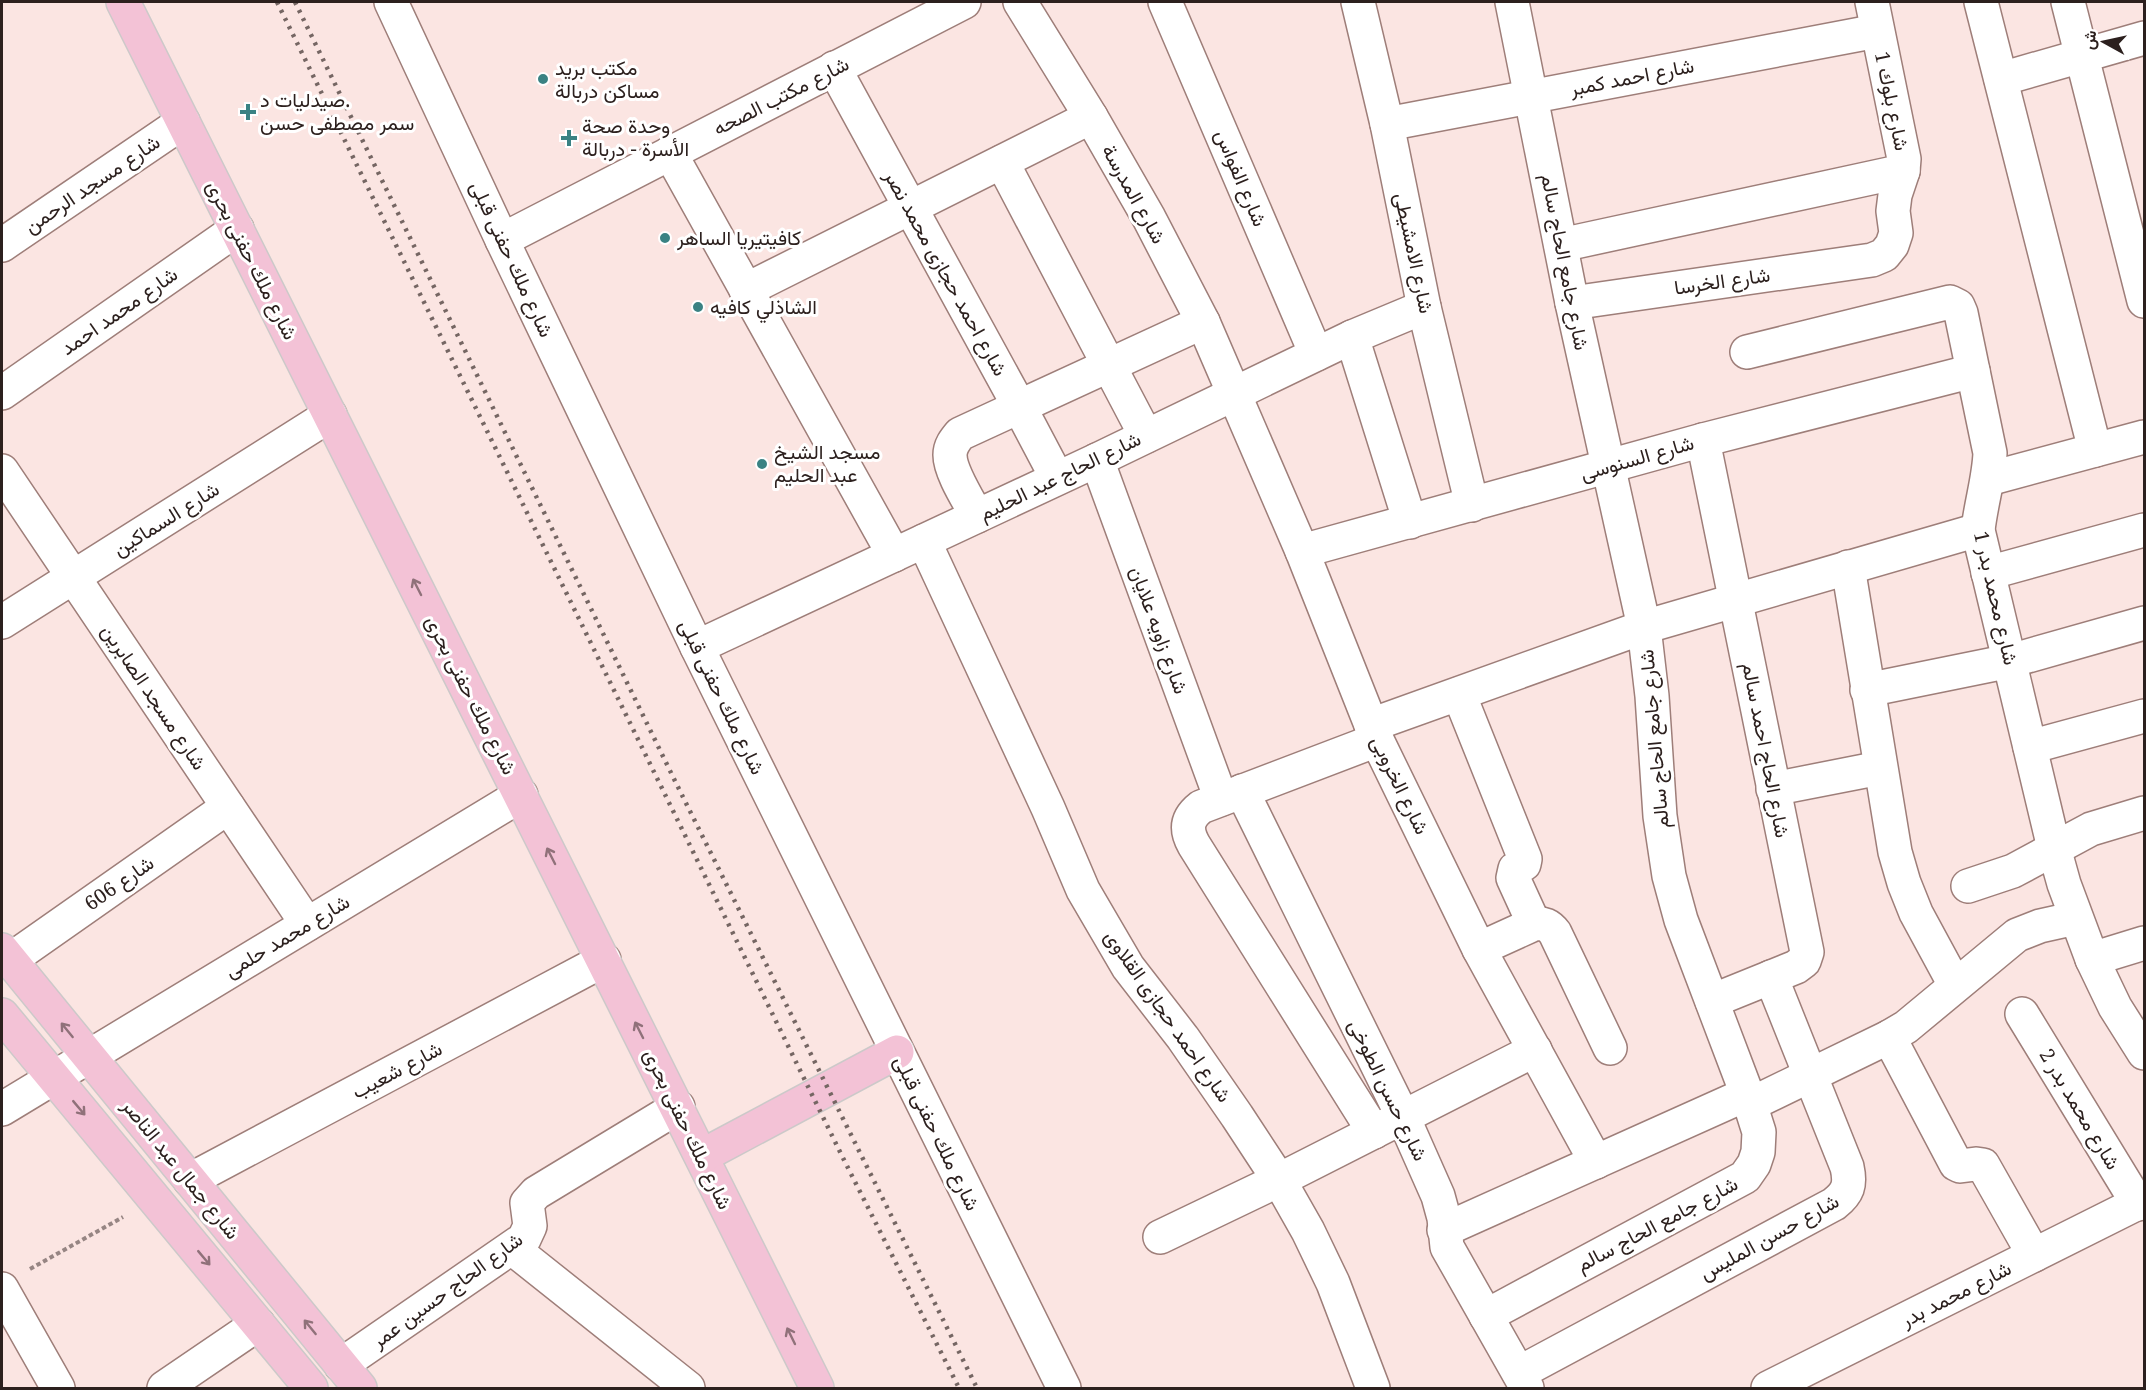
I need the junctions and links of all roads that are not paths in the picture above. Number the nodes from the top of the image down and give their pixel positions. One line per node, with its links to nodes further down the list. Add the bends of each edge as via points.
1 (123, 2): 17 (main road, شارع ملك حفنى بحرى)
2 (391, 2): 24 (street, شارع ملك حفنى قبلى)
3 (964, 2): 13 (street, شارع مكتب الصحه)
4 (1020, 2): 16 (street, شارع المدرسة)
5 (1165, 2): 35 (street, شارع الفواس)
6 (1358, 2): 18 (street, شارع الامشيطى)
7 (1512, 2): 15 (street, شارع جامع الحاج سالم)
8 (1981, 2): 14 (street)
9 (2068, 2): 12 (street)
10 (1874, 16): 15 (street, شارع احمد كمبر); 21 (street, شارع بلوك 1, via 1903,146)
11 (2145, 38): 12 (street)
12 (2082, 56): 14 (street); 29 (street)
13 (834, 68): 19 (street, شارع مكتب الصحه); 22 (street, شارع احمد حجازى محمد نصر)
14 (2001, 78): 45 (street)
15 (1531, 97): 18 (street, شارع احمد كمبر); 26 (street, شارع جامع الحاج سالم)
16 (1091, 117): 20 (street); 32 (street, شارع المدرسة)
17 (183, 122): 23 (main road, شارع ملك حفنى بحرى); 25 (street, شارع مسجد الرحمن)
18 (1387, 124): 31 (street, شارع الامشيطى)
19 (670, 153): 24 (street, شارع مكتب الصحه); 28 (street)
20 (1002, 162): 22 (street); 36 (street)
21 (1903, 171): 26 (street); 27 (street, شارع بلوك 1, via 1894,203 1896,233 1892,245 1884,255)
22 (910, 208): 28 (street); 40 (street, شارع احمد حجازى محمد نصر)
23 (237, 229): 38 (street, شارع محمد احمد); 41 (main road, شارع ملك حفنى بحرى)
24 (502, 240): 66 (street, شارع ملك حفنى قبلى)
25 (2, 245)
26 (1561, 245): 30 (street, شارع جامع الحاج سالم)
27 (1872, 260): 30 (street, شارع الخرسا)
28 (746, 290): 58 (street)
29 (2145, 301)
30 (1572, 303): 47 (street, شارع جامع الحاج سالم)
31 (1424, 307): 33 (street, شارع الحاج عبد الحليم); 51 (street, شارع الامشيطى)
32 (1203, 322): 36 (street); 39 (street, شارع المدرسة)
33 (1352, 337): 35 (street, شارع الحاج عبد الحليم); 53 (street)
34 (1747, 352): 37 (street, شارع محمد بدر 1, via 1950,302 1961,313)
35 (1316, 354): 39 (street, شارع الحاج عبد الحليم)
36 (1110, 365): 40 (street); 42 (street)
37 (1973, 371): 44 (street, شارع السنوسى); 50 (street, شارع محمد بدر 1, via 1990,453)
38 (2, 393)
39 (1235, 393): 42 (street, شارع الحاج عبد الحليم); 57 (street, شارع الخروبى)
40 (1020, 406): 49 (street, شارع احمد حجازى محمد نصر); 52 (street, via 960,434 953,442 951,464)
41 (330, 415): 61 (street, شارع السماكين); 75 (main road, شارع ملك حفنى بحرى, one-way to 41)
42 (1146, 436): 46 (street, شارع الحاج عبد الحليم)
43 (2145, 437): 45 (street)
44 (1703, 440): 47 (street, شارع السنوسى); 62 (street, شارع الحاج احمد سالم)
45 (2095, 450): 50 (street)
46 (1097, 460): 49 (street, شارع الحاج عبد الحليم); 76 (street, شارع زاويه علايان)
47 (1607, 467): 51 (street, شارع السنوسى); 65 (street, شارع جامع الحاج سالم)
48 (2, 471): 61 (street, شارع مسجد الصابرين)
49 (1057, 478): 52 (street, شارع الحاج عبد الحليم)
50 (1988, 479): 54 (street, شارع محمد بدر 1)
51 (1472, 504): 53 (street, شارع السنوسى)
52 (976, 516): 56 (street, شارع الحاج عبد الحليم)
53 (1410, 522): 57 (street, شارع السنوسى)
54 (1978, 530): 59 (street); 60 (street, شارع محمد بدر 1)
55 (2145, 530): 60 (street)
56 (924, 541): 58 (street, شارع الحاج عبد الحليم); 110 (street, شارع احمد حجازى القلاوى, via 1083,890 1128,967 1190,1048)
57 (1302, 551): 71 (street, شارع الخروبى)
58 (894, 555): 66 (street, شارع الحاج عبد الحليم)
59 (1848, 567): 62 (street); 68 (street)
60 (1988, 573): 67 (street, شارع محمد بدر 1)
61 (73, 577): 63 (street, شارع السماكين); 77 (street, شارع مسجد الصابرين)
62 (1736, 600): 65 (street); 74 (street, شارع الحاج احمد سالم)
63 (2, 622)
64 (2145, 623): 67 (street)
65 (1644, 627): 69 (street); 91 (street, شارع جامع الحاج سالم, via 1669,876)
66 (697, 647): 97 (street, شارع ملك حفنى قبلى)
67 (2010, 661): 68 (street); 72 (street, شارع محمد بدر 1)
68 (1867, 690): 73 (street)
69 (1459, 694): 71 (street); 83 (street, via 1525,859 1515,869 1513,878)
70 (2145, 716): 72 (street)
71 (1374, 733): 76 (street); 85 (street, شارع الخروبى)
72 (2030, 747): 79 (street, شارع محمد بدر 1)
73 (1880, 768): 74 (street); 90 (street, via 1904,883)
74 (1773, 789): 89 (street, شارع الحاج احمد سالم, via 1807,952 1804,961)
75 (521, 795): 82 (street, شارع محمد حلمى); 88 (main road, شارع ملك حفنى بحرى, one-way to 75)
76 (1231, 795): 105 (street, شارع حسن الطوخى); 106 (street, via 1192,814 1189,836)
77 (228, 807): 82 (street, شارع مسجد الصابرين); 86 (street, شارع 606)
78 (2145, 813): 79 (street, via 2091,829)
79 (2054, 848): 80 (street, via 2013,871); 81 (street, شارع محمد بدر 1)
80 (1968, 886)
81 (2076, 918): 87 (street, شارع محمد بدر 1); 90 (street, via 2017,935)
82 (307, 924): 99 (street, شارع محمد حلمى)
83 (1534, 924): 85 (street); 95 (street, via 1542,923 1555,933)
84 (2145, 943): 87 (street)
85 (1479, 949): 96 (street, شارع الخروبى)
86 (6, 955): 99 (main road, شارع جمال عبد الناصر, one-way to 86)
87 (2092, 959): 98 (street, شارع محمد بدر 1, via 2115,1007)
88 (604, 960): 103 (main road, شارع ملك حفنى بحرى, one-way to 88); 109 (street, شارع شعيب)
89 (1771, 977): 91 (street, شارع الحاج احمد سالم); 100 (street, شارع حسن المليس)
90 (1955, 985): 94 (street)
91 (1712, 1001): 102 (street, شارع جامع الحاج سالم)
92 (2022, 1014): 111 (street, شارع محمد بدر 2)
93 (2, 1015): 101 (main road, شارع جمال عبد الناصر)
94 (1889, 1037): 100 (street); 115 (street, via 1956,1164 1983,1165)
95 (1610, 1048)
96 (1535, 1050): 105 (street); 108 (street, شارع الخروبى)
97 (897, 1052): 107 (main road); 128 (street, شارع ملك حفنى قبلى)
98 (2145, 1053)
99 (88, 1056): 101 (street, شارع محمد حلمى); 109 (main road, شارع جمال عبد الناصر)
100 (1809, 1075): 102 (street); 122 (street, شارع حسن المليس, via 1847,1167 1850,1181 1845,1195)
101 (54, 1077): 104 (street, شارع محمد حلمى); 120 (main road, شارع جمال عبد الناصر, one-way to 120)
102 (1749, 1099): 108 (street); 118 (street, شارع جامع الحاج سالم, via 1759,1132 1758,1152 1745,1177)
103 (678, 1107): 107 (main road, شارع ملك حفنى بحرى); 114 (street, شارع الحاج حسين عمر, via 536,1193 527,1203 528,1233)
104 (2, 1109)
105 (1403, 1118): 106 (street); 112 (street, شارع حسن الطوخى, via 1438,1196)
106 (1374, 1132): 110 (street)
107 (702, 1156): 127 (main road, شارع ملك حفنى بحرى, one-way to 107)
108 (1596, 1162): 112 (street)
109 (190, 1180): 121 (main road, شارع جمال عبد الناصر, one-way to 109)
110 (1279, 1180): 113 (street); 129 (street, شارع احمد حجازى القلاوى, via 1333,1283)
111 (2141, 1202): 115 (street, شارع محمد بدر)
112 (1444, 1230): 118 (street, شارع حسن الطوخى, via 1447,1247)
113 (1160, 1237)
114 (512, 1248): 121 (street, شارع الحاج حسين عمر); 126 (street)
115 (2034, 1256): 130 (street, شارع محمد بدر)
116 (13, 1281): 123 (street)
117 (2, 1308): 119 (street)
118 (1486, 1316): 122 (street, شارع حسن الطوخى)
119 (2, 1320)
120 (258, 1324): 124 (street); 125 (main road, شارع جمال عبد الناصر)
121 (351, 1377)
122 (1523, 1381)
123 (58, 1389)
124 (164, 1389)
125 (310, 1389)
126 (688, 1389)
127 (817, 1389)
128 (1064, 1389)
129 (1373, 1389)
130 (1768, 1389)

